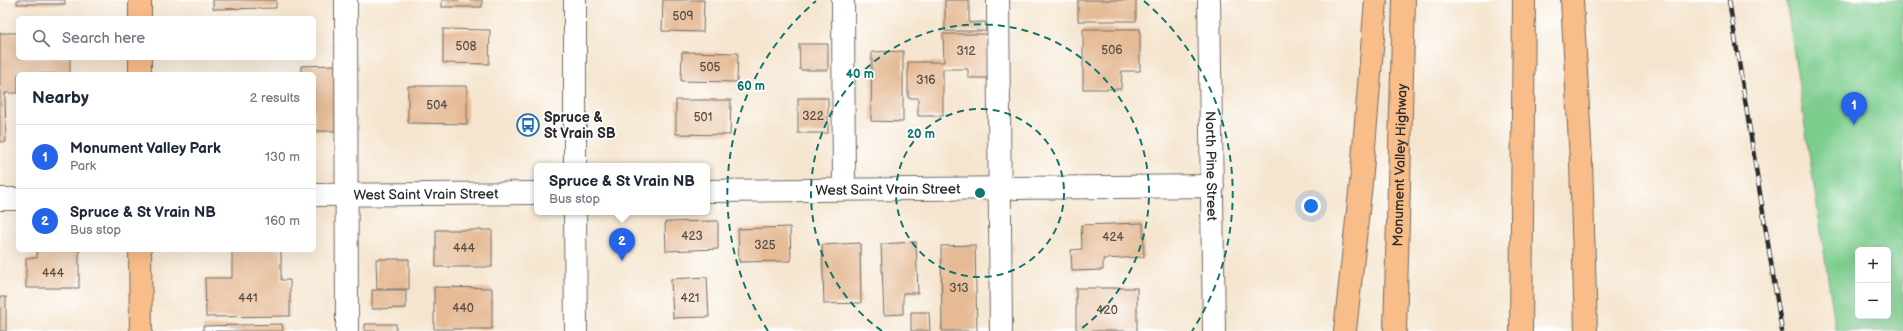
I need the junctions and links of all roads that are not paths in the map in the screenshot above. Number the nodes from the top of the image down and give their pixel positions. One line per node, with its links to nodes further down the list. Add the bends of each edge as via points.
1 (140, 0): 11 (main road)
2 (346, 0): 21 (street)
3 (575, 0): 14 (street)
4 (843, 0): 17 (street)
5 (998, 0): 16 (street)
6 (1209, 0): 15 (street, North Pine Street)
7 (1376, 0): 31 (main road, via 1361,183)
8 (1404, 0): 32 (main road, Monument Valley Highway)
9 (1524, 0): 33 (main road)
10 (1572, 0): 34 (main road, via 1581,161)
11 (140, 16)
12 (140, 60): 13 (main road)
13 (140, 72)
14 (575, 163)
15 (1213, 186): 16 (street, West Saint Vrain Street); 30 (street, North Pine Street)
16 (1000, 188): 17 (street, West Saint Vrain Street); 29 (street)
17 (844, 189): 18 (street, West Saint Vrain Street)
18 (710, 191)
19 (534, 193): 21 (street, West Saint Vrain Street)
20 (316, 195): 21 (street, West Saint Vrain Street)
21 (347, 195): 27 (street)
22 (0, 199): 23 (street)
23 (16, 199)
24 (575, 215): 28 (street)
25 (140, 252): 26 (main road)
26 (141, 331)
27 (347, 331)
28 (576, 331)
29 (1001, 331)
30 (1214, 331)
31 (1345, 331)
32 (1395, 331)
33 (1520, 331)
34 (1586, 331)

